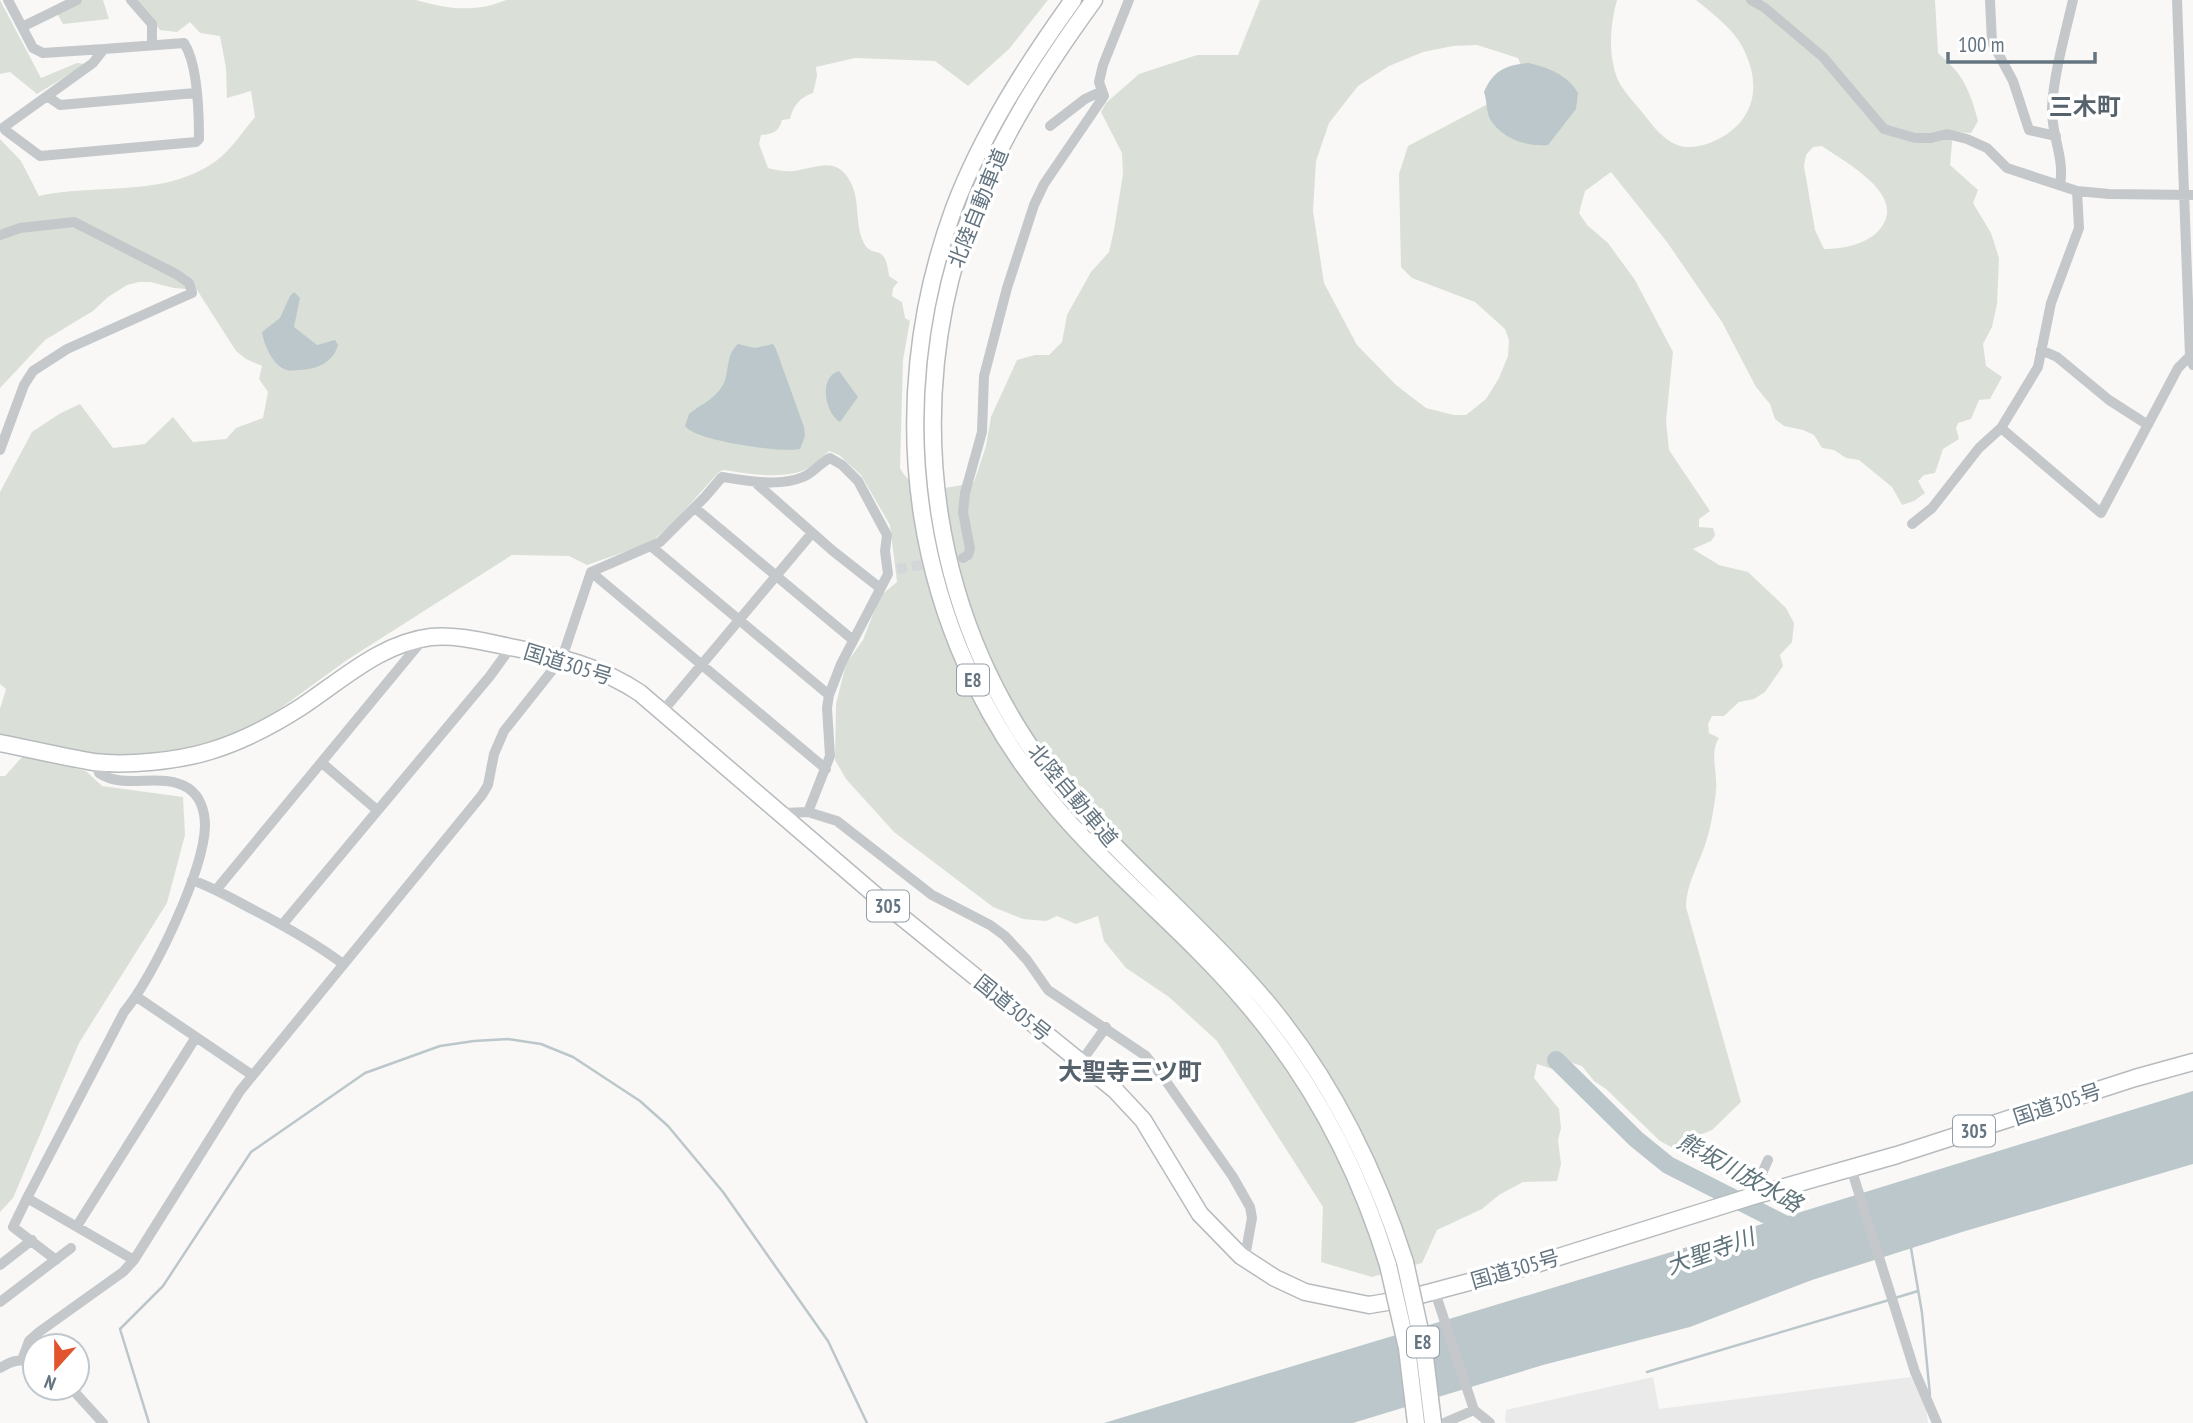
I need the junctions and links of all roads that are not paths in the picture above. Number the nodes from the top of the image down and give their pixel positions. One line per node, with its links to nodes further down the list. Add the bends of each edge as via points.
1 (8, 0): 11 (street)
2 (77, 0): 11 (street)
3 (131, 0): 12 (street, via 152,24)
4 (1073, 0): 72 (highway, 北陸自動車道 / E8, via 989,133 955,208 931,285 915,396 916,474 928,550 960,651 998,728 1023,766 1083,837 1213,967 1270,1032 1341,1144)
5 (1094, 0): 72 (highway, 北陸自動車道 / E8, via 1046,69 1004,142 971,212 947,289 935,361 931,433 938,511 951,569 982,658 1036,754 1094,824 1253,986 1310,1059 1373,1174)
6 (1129, 0): 14 (street, via 1103,65)
7 (1751, 0): 19 (street, via 1823,57 1884,129 1915,138 1947,134 1967,139 1987,148 2007,168)
8 (1990, 0): 18 (street, via 1992,42 2013,81 2029,130)
9 (2073, 0): 18 (street, via 2055,83)
10 (2175, 0): 21 (street)
11 (22, 27): 13 (street, via 33,48 43,53)
12 (152, 44): 13 (street); 15 (street, via 187,46)
13 (104, 49): 16 (street, via 93,63)
14 (1102, 91): 17 (street); 33 (street, via 1101,102 1044,184 1007,288 984,376 982,432 965,493 963,518 970,549)
15 (195, 93): 16 (street, via 60,105); 16 (street, via 196,142 40,156 4,127)
16 (47, 96)
17 (1050, 126)
18 (2056, 136): 19 (street)
19 (2060, 184): 20 (street)
20 (2077, 191): 21 (street); 23 (street, via 2079,228 2051,301)
21 (2188, 195): 24 (street)
22 (0, 235): 27 (street, via 75,222 176,274 189,283 192,293 67,349 33,371)
23 (2041, 350): 25 (street); 26 (street, via 2038,367)
24 (2191, 360): 25 (street, via 2178,368)
25 (2148, 425): 26 (street, via 2101,513)
26 (2001, 428): 30 (street, via 1979,448 1932,508)
27 (0, 450)
28 (757, 484): 29 (street, via 722,477); 31 (street); 36 (street, via 803,477 821,462 836,461 858,481 887,535 886,551 893,569)
29 (695, 508): 32 (street); 35 (street)
30 (1912, 524)
31 (812, 533): 35 (street); 36 (street)
32 (652, 547): 34 (street); 37 (street)
33 (963, 558)
34 (591, 572): 41 (street); 42 (street)
35 (777, 577): 37 (street); 39 (street)
36 (880, 588): 39 (street)
37 (739, 622): 42 (street); 43 (street)
38 (424, 638): 40 (highway, 国道305号 / 305, via 452,637); 46 (highway, 国道305号 / 305, via 381,653 282,719 231,744 160,760); 47 (street)
39 (853, 640): 43 (street)
40 (511, 647): 41 (highway, 国道305号 / 305); 49 (street)
41 (562, 658): 44 (highway, 国道305号 / 305, via 616,678); 55 (street, via 504,731 482,795)
42 (703, 665): 44 (street); 48 (street)
43 (829, 695): 48 (street)
44 (662, 712): 51 (highway, 国道305号 / 305)
45 (0, 743): 46 (highway, 国道305号 / 305)
46 (96, 762): 52 (street, via 108,778 169,781 196,796 203,808 205,829)
47 (322, 763): 49 (street); 53 (street)
48 (826, 769): 50 (street)
49 (377, 810): 54 (street)
50 (808, 812): 51 (street); 57 (street, via 837,821 932,895 990,925 1027,960 1048,990)
51 (783, 813): 59 (highway, 国道305号 / 305)
52 (192, 880): 53 (street); 56 (street)
53 (216, 890): 54 (street)
54 (282, 925): 55 (street)
55 (343, 964): 61 (street)
56 (137, 997): 58 (street); 65 (street, via 124,1012)
57 (1106, 1027): 59 (street); 71 (street, via 1146,1056 1233,1177 1252,1218)
58 (196, 1037): 61 (street); 66 (street)
59 (1081, 1062): 71 (highway, 国道305号 / 305, via 1137,1112 1200,1214)
60 (2193, 1062): 63 (highway, 国道305号 / 305)
61 (252, 1075): 70 (street)
62 (1768, 1160): 64 (street)
63 (1851, 1168): 64 (highway, 国道305号 / 305); 86 (street, via 1915,1372)
64 (1757, 1195): 74 (highway, 国道305号 / 305)
65 (27, 1198): 66 (street); 67 (street, via 13,1227)
66 (77, 1226): 70 (street)
67 (32, 1240): 69 (street); 73 (street)
68 (71, 1248): 69 (street)
69 (56, 1260): 75 (street)
70 (134, 1260): 76 (street)
71 (1247, 1261): 74 (highway, 国道305号 / 305, via 1305,1292 1346,1301 1369,1305)
72 (1396, 1263): 82 (highway, 北陸自動車道 / E8, bridge); 83 (highway, 北陸自動車道 / E8, bridge, via 1424,1349)
73 (0, 1265)
74 (1437, 1297): 80 (street)
75 (0, 1302)
76 (39, 1332)
77 (21, 1360): 78 (street)
78 (0, 1368)
79 (84, 1402): 81 (street)
80 (1474, 1410): 84 (street); 85 (street)
81 (103, 1423)
82 (1416, 1423)
83 (1433, 1423)
84 (1444, 1423)
85 (1490, 1423)
86 (1937, 1423)

